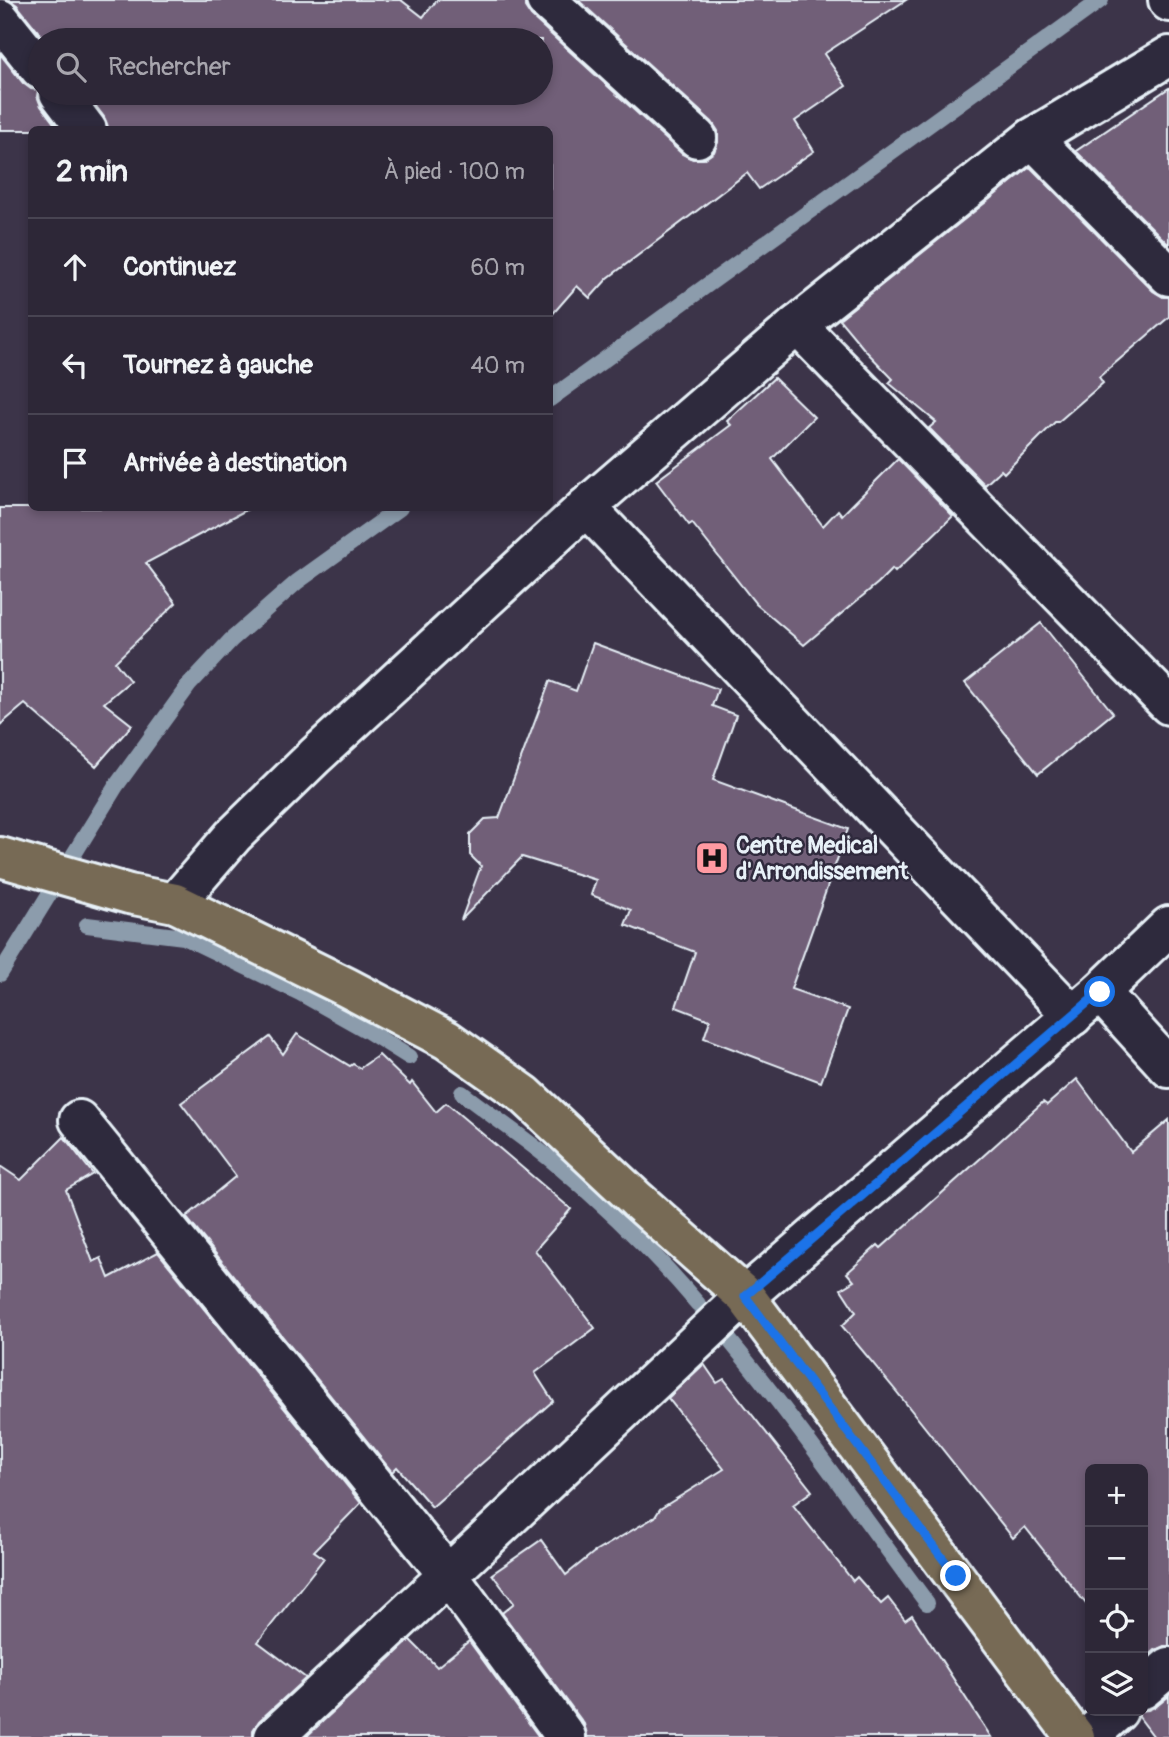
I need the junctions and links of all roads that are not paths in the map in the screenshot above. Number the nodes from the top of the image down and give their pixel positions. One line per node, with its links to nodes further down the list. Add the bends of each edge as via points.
1 (546, 0): 7 (street)
2 (0, 19): 3 (street)
3 (28, 54)
4 (1169, 56): 8 (street)
5 (68, 105): 6 (street)
6 (84, 126)
7 (697, 138)
8 (1032, 138): 9 (street); 10 (street)
9 (1169, 276)
10 (797, 325): 11 (street); 12 (street)
11 (586, 507): 14 (street, via 315,756 233,836); 16 (street)
12 (1169, 705)
13 (0, 857): 14 (main road)
14 (175, 903): 19 (main road, via 447,1040 525,1095)
15 (1169, 926): 16 (street)
16 (1086, 1004): 17 (street); 19 (street)
17 (1169, 1068)
18 (79, 1120): 20 (street)
19 (745, 1296): 20 (street); 26 (main road)
20 (448, 1576): 24 (street); 25 (street)
21 (1169, 1667): 22 (street)
22 (1148, 1685)
23 (1112, 1716): 27 (street)
24 (274, 1737)
25 (566, 1737)
26 (1075, 1737)
27 (1087, 1737)

